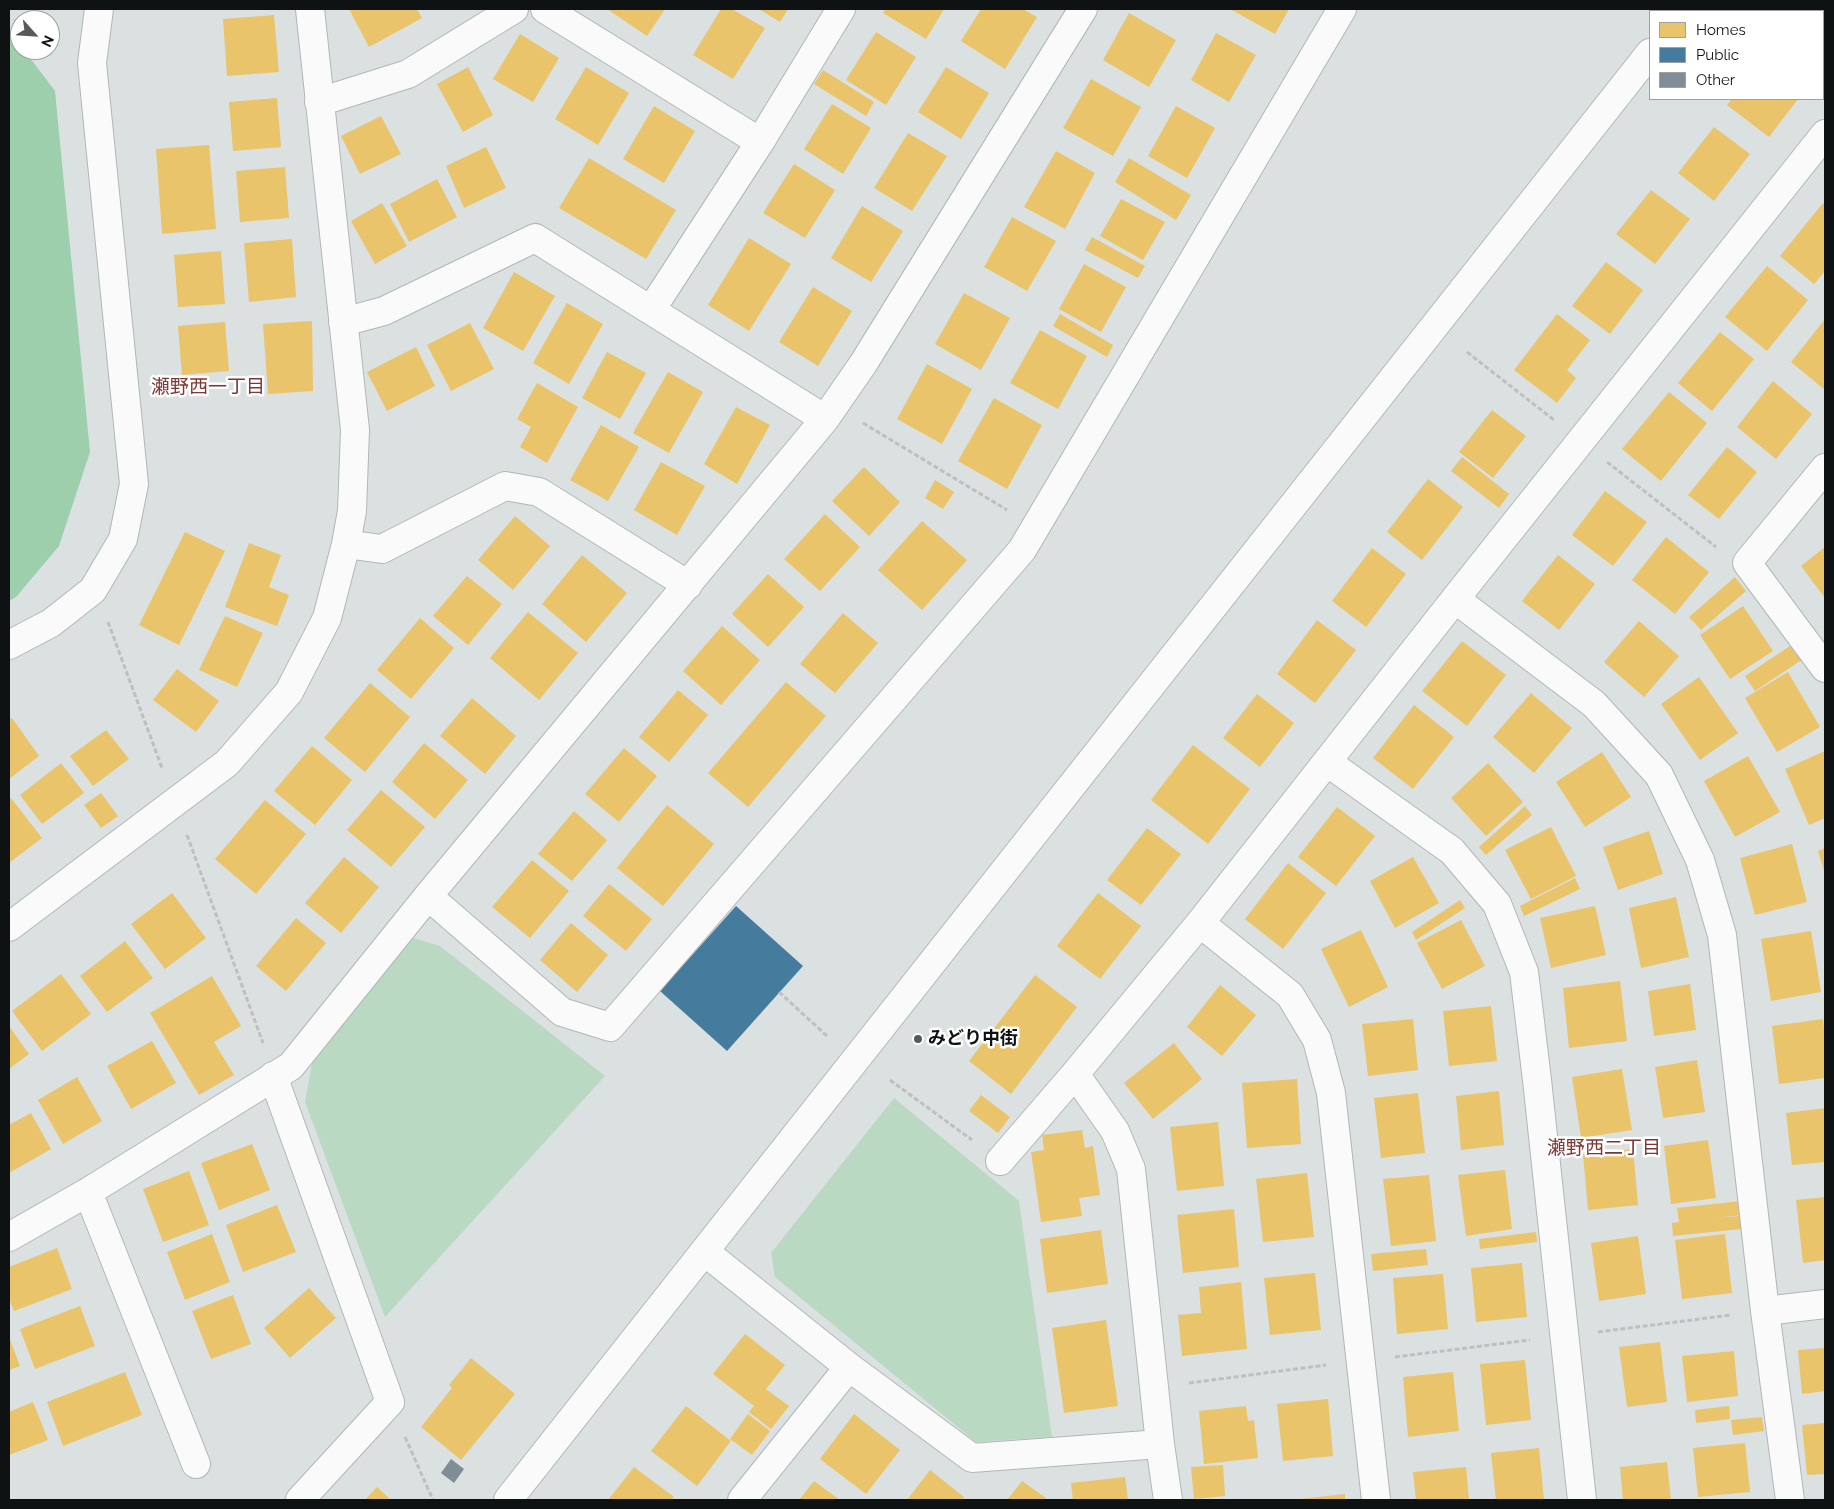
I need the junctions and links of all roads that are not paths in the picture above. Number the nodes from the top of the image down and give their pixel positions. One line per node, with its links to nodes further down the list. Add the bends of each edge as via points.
1 (99, 9): 19 (street, via 92,63 134,484 123,539 93,590 51,623)
2 (310, 9): 9 (street)
3 (514, 9): 9 (street, via 408,74)
4 (546, 9): 11 (street)
5 (841, 9): 11 (street)
6 (1083, 9): 14 (street)
7 (1342, 9): 22 (street, via 1016,557 610,1027 562,1012)
8 (1649, 54): 30 (street)
9 (319, 102): 13 (street)
10 (1825, 134): 18 (street)
11 (760, 142): 12 (street)
12 (650, 310): 13 (street, via 536,238 384,312); 14 (street)
13 (343, 322): 16 (street, via 355,430 352,511)
14 (830, 413): 17 (street)
15 (1825, 468): 20 (street, via 1747,564)
16 (346, 544): 17 (street, via 382,549 505,486 539,492); 24 (street, via 327,618 289,692 227,763)
17 (688, 585): 22 (street)
18 (1455, 599): 21 (street); 32 (street, via 1594,704 1659,775 1700,860 1722,935)
19 (9, 645)
20 (1825, 668)
21 (1327, 762): 23 (street); 41 (street, via 1452,851 1497,904 1524,972)
22 (428, 896): 26 (street, via 291,1066)
23 (1200, 923): 25 (street); 40 (street, via 1290,996 1317,1040 1331,1093)
24 (9, 927)
25 (1075, 1074): 27 (street); 34 (street, via 1115,1130 1131,1169)
26 (273, 1076): 28 (street); 36 (street, via 390,1402)
27 (1000, 1161)
28 (88, 1192): 29 (street); 35 (street)
29 (9, 1237)
30 (704, 1252): 33 (street); 37 (street)
31 (1825, 1304): 32 (street)
32 (1765, 1311): 42 (street)
33 (849, 1367): 34 (street, via 972,1458); 38 (street)
34 (1160, 1444): 39 (street)
35 (196, 1464)
36 (300, 1500)
37 (508, 1500)
38 (742, 1500)
39 (1168, 1500)
40 (1376, 1500)
41 (1582, 1500)
42 (1790, 1500)

